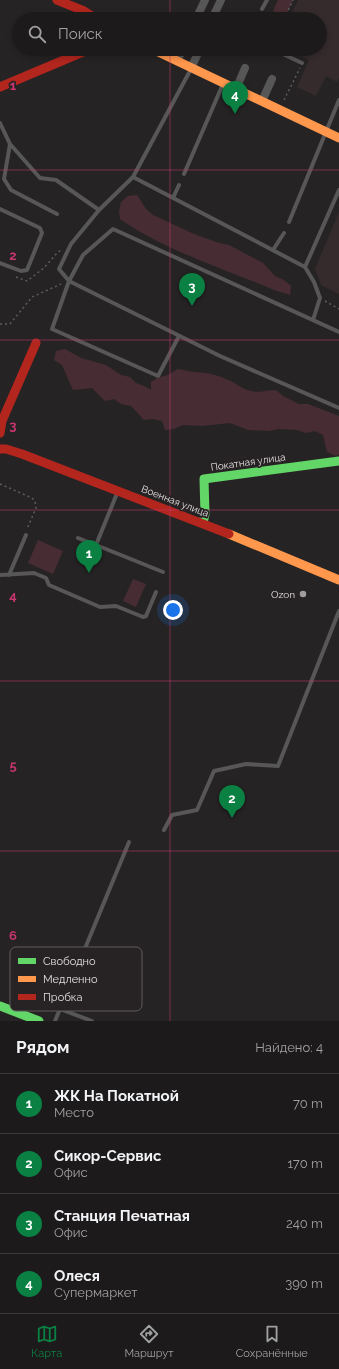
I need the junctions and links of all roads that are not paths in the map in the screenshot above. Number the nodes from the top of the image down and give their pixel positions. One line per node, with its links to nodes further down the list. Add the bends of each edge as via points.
1 (57, 0): 6 (street)
2 (204, 0): 7 (street)
3 (221, 0): 8 (street)
4 (266, 0): 5 (lane)
5 (262, 9)
6 (86, 12)
7 (199, 12)
8 (216, 12)
9 (73, 56): 20 (street)
10 (165, 56): 14 (street)
11 (180, 56): 14 (street)
12 (197, 56): 16 (street)
13 (287, 56): 15 (lane)
14 (177, 62): 16 (street)
15 (302, 63)
16 (191, 68): 19 (street); 29 (lane)
17 (245, 68): 21 (street)
18 (272, 79): 23 (street)
19 (224, 84): 21 (street); 28 (lane)
20 (0, 87)
21 (236, 89): 23 (street)
22 (339, 100): 25 (lane)
23 (262, 101): 25 (street)
24 (0, 123): 27 (lane)
25 (326, 132): 26 (street); 36 (lane)
26 (339, 138)
27 (10, 144): 34 (lane, via 40,178 56,180); 35 (lane, via 4,179 11,190)
28 (184, 174)
29 (133, 177): 32 (lane); 34 (lane)
30 (179, 185): 32 (lane)
31 (339, 190): 40 (lane)
32 (173, 198): 38 (lane)
33 (0, 209): 39 (lane, via 40,228 42,234 27,270 21,271)
34 (99, 210): 41 (lane, via 71,244 58,269)
35 (57, 214)
36 (289, 222)
37 (284, 233): 38 (lane)
38 (274, 250): 40 (lane)
39 (0, 263)
40 (305, 267): 42 (lane, via 320,298)
41 (69, 281): 42 (lane, via 83,255 113,229); 44 (lane); 44 (lane, via 52,329 158,376)
42 (313, 320): 43 (lane)
43 (339, 332)
44 (179, 336): 46 (lane)
45 (36, 343): 47 (street, via 2,421)
46 (339, 408)
47 (0, 433)
48 (0, 449): 50 (street, Военная улица, via 22,454)
49 (339, 461): 51 (street, Покатная улица, via 204,479)
50 (118, 491): 51 (street, Военная улица); 54 (lane)
51 (203, 523): 58 (street, Военная улица)
52 (25, 535): 57 (lane)
53 (78, 538): 54 (lane)
54 (96, 545): 55 (lane)
55 (162, 572)
56 (0, 575): 57 (lane)
57 (9, 575): 59 (lane, via 34,573 46,578 50,585 100,607 116,606 143,617 146,616)
58 (339, 580)
59 (156, 592)
60 (339, 611): 61 (lane, via 278,766 246,764 214,771 198,810 172,815)
61 (164, 830)
62 (129, 842): 63 (lane)
63 (86, 947)
64 (0, 1006): 65 (street)
65 (10, 1010)
66 (13, 1011): 69 (street)
67 (59, 1011): 70 (lane)
68 (65, 1011): 71 (lane)
69 (39, 1021)
70 (55, 1021)
71 (92, 1021)

